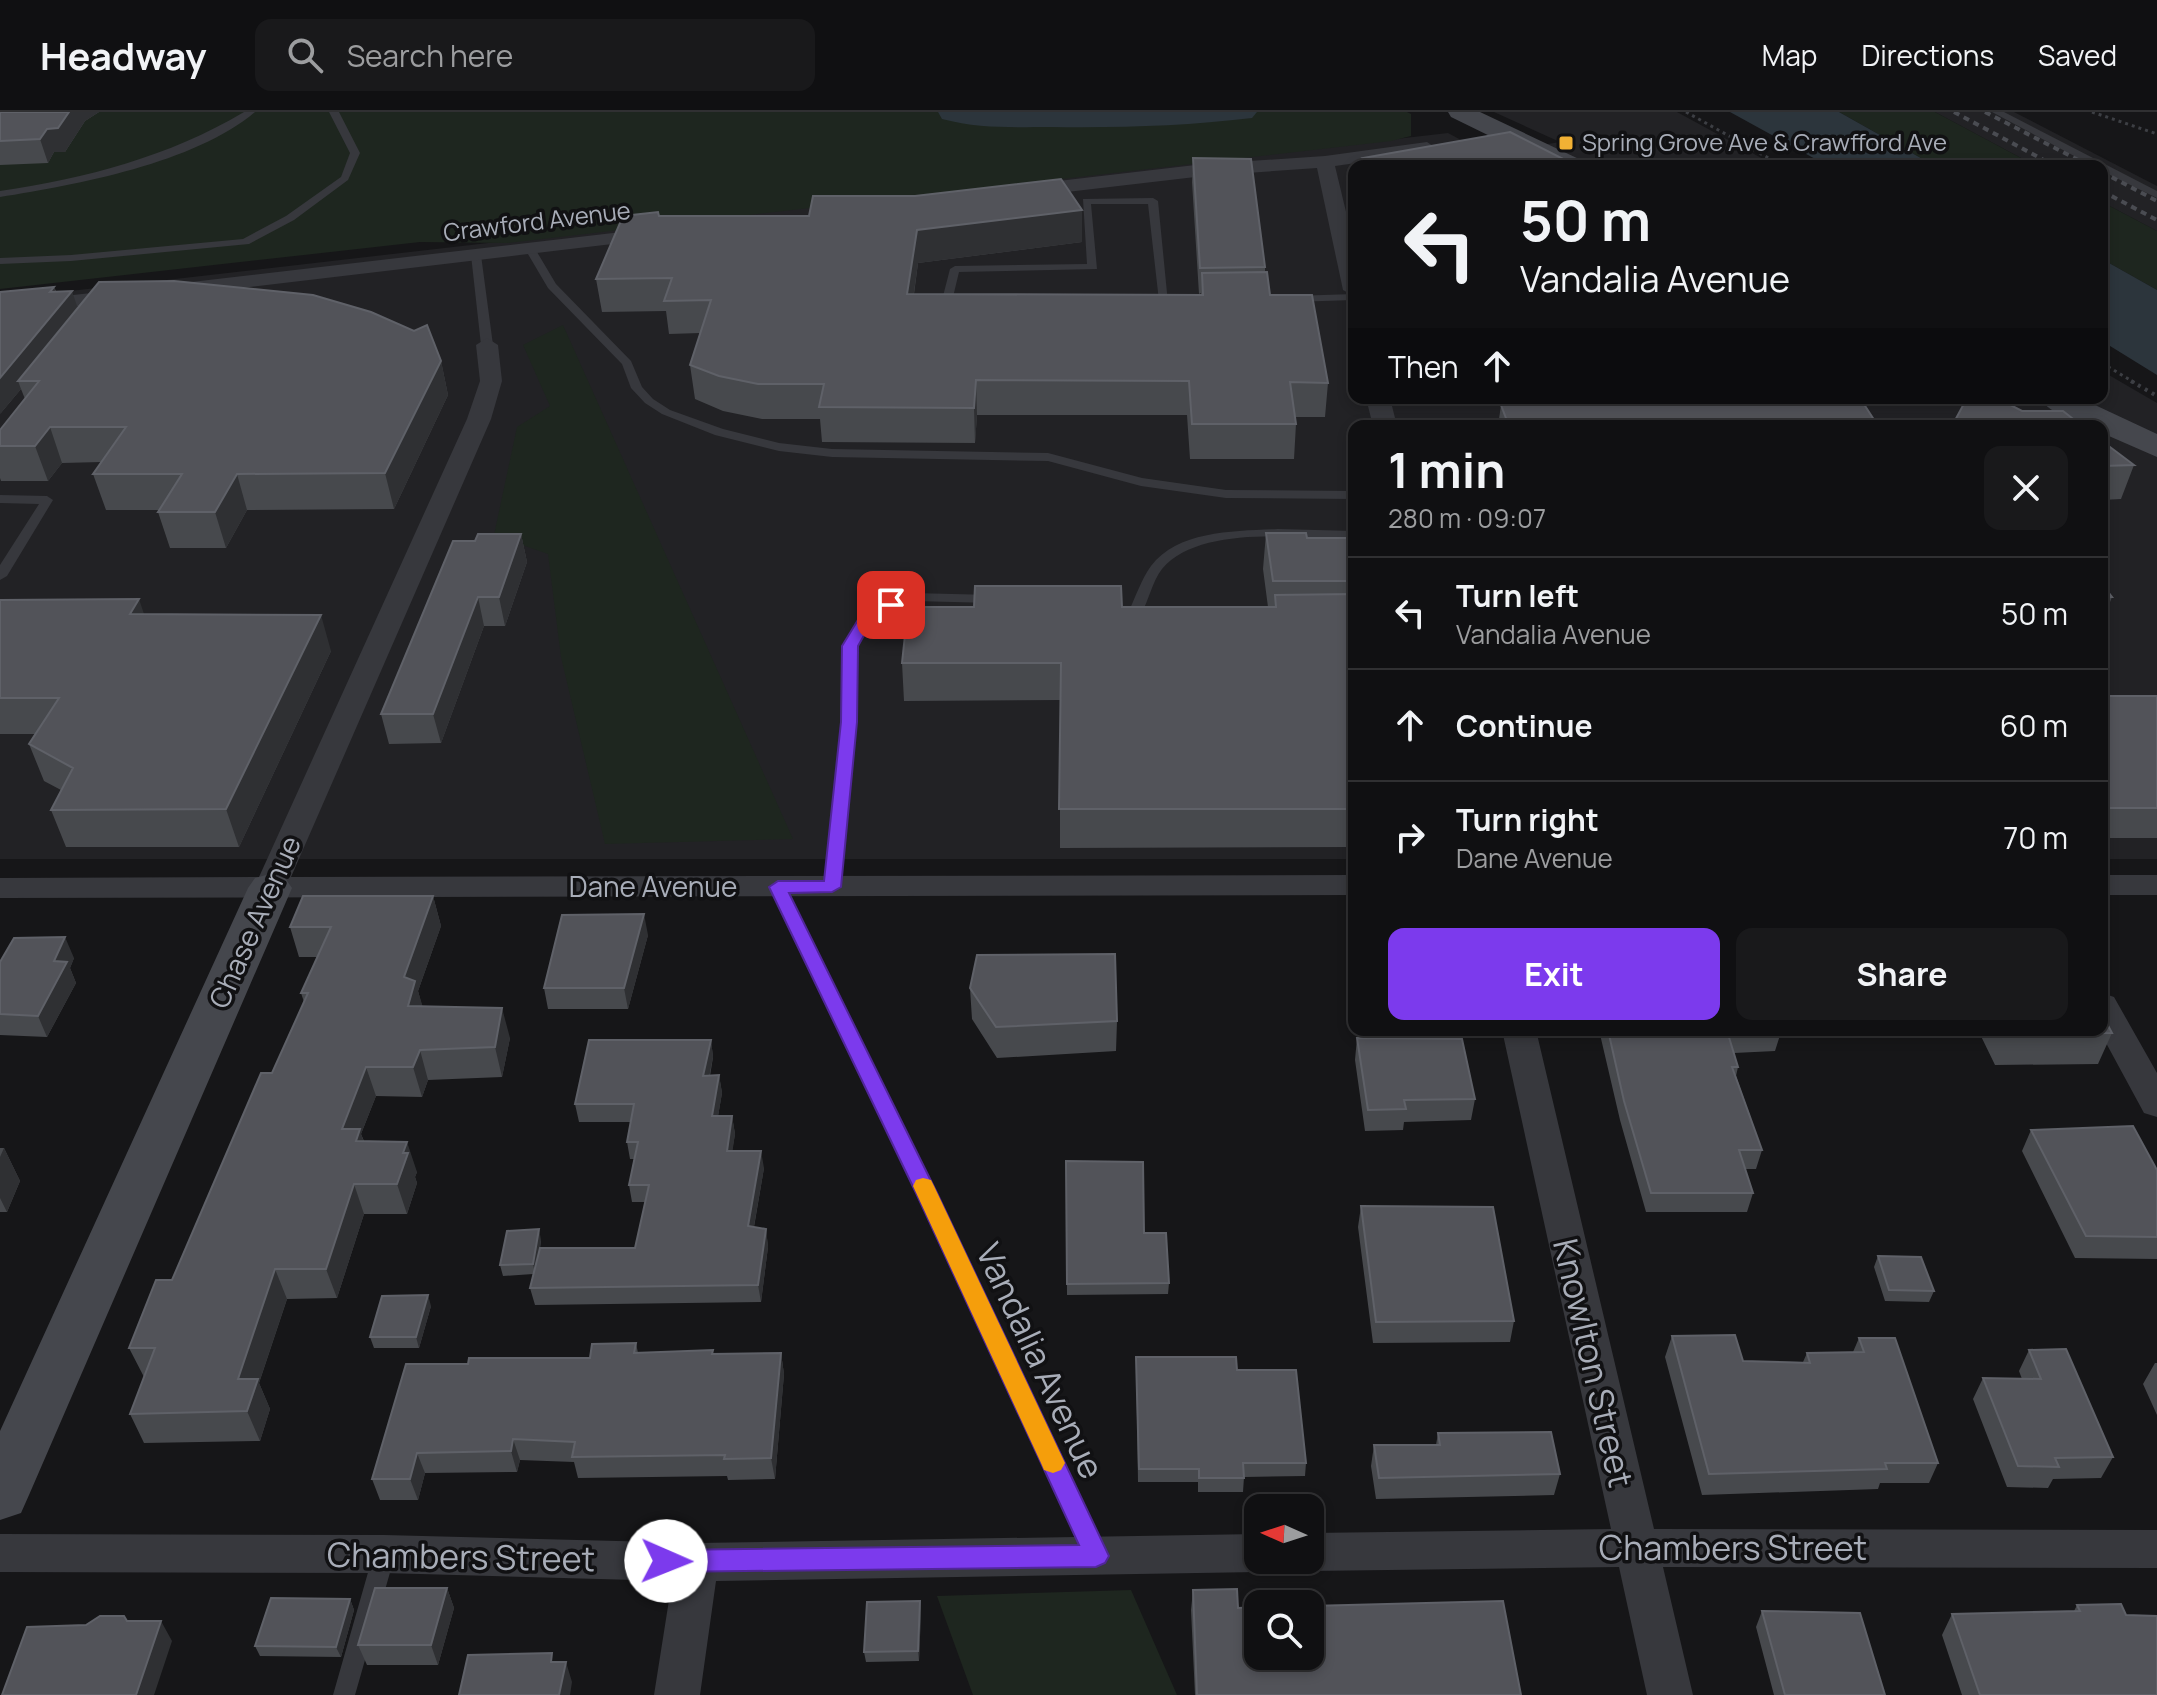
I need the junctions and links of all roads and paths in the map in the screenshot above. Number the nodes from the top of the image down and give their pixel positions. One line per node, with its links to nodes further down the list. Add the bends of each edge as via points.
1 (250, 112): 16 (lane, via 218,133 165,155 90,178)
2 (334, 112): 22 (lane, via 355,153 345,178 290,218 245,242)
3 (1460, 112): 8 (street)
4 (1686, 112): 12 (path)
5 (1997, 112): 13 (lane)
6 (2092, 112): 7 (path)
7 (2157, 134)
8 (1510, 136): 9 (street); 11 (street)
9 (1482, 140)
10 (1439, 146): 14 (street)
11 (1560, 160)
12 (1772, 160)
13 (2089, 160)
14 (1325, 162): 17 (street); 23 (street)
15 (2108, 170): 18 (lane)
16 (0, 194)
17 (999, 194)
18 (2157, 195)
19 (684, 231): 20 (street, Crawford Avenue)
20 (530, 249): 21 (street, Crawford Avenue); 40 (lane, via 552,286 627,363 649,401 719,432 832,453 1048,457 1141,482 1211,493)
21 (476, 255): 24 (street, Crawford Avenue); 33 (lane)
22 (0, 261)
23 (1348, 264)
24 (109, 297): 31 (street, Crawford Avenue); 32 (street)
25 (1348, 297): 26 (lane)
26 (1283, 299)
27 (978, 300): 29 (lane, via 947,300 955,269 1093,267 1086,201 1153,201)
28 (1149, 301): 29 (lane)
29 (1164, 301): 30 (lane)
30 (1178, 301)
31 (0, 309)
32 (89, 322)
33 (487, 345): 52 (street, Chase Avenue, via 491,381 479,419)
34 (2108, 367): 35 (path)
35 (2157, 396)
36 (2067, 404): 37 (street)
37 (2101, 420)
38 (2108, 423): 39 (street)
39 (2157, 447)
40 (1348, 495)
41 (0, 499): 43 (lane, via 47,500)
42 (1348, 535): 45 (lane, via 1218,536 1182,546 1158,566 1130,610)
43 (0, 576)
44 (1011, 600): 50 (lane, via 912,597 869,613 850,646 849,722)
45 (1152, 613)
46 (1348, 885): 50 (street, Dane Avenue)
47 (2108, 885): 48 (street)
48 (2157, 885)
49 (778, 887): 50 (street, Dane Avenue); 52 (street, Dane Avenue); 63 (lane, Vandalia Avenue)
50 (832, 887)
51 (0, 888): 52 (street, Dane Avenue)
52 (270, 888): 56 (street, Chase Avenue)
53 (2108, 1016): 55 (street)
54 (1520, 1036): 57 (street, Knowlton Street)
55 (2157, 1104)
56 (0, 1495)
57 (1636, 1548): 58 (street, Chambers Street); 59 (street, Chambers Street); 67 (street, Knowlton Street)
58 (2157, 1549)
59 (1324, 1552)
60 (0, 1553): 62 (street, Chambers Street)
61 (1244, 1553): 63 (street, Chambers Street)
62 (384, 1554): 64 (street, Chambers Street); 65 (lane)
63 (1096, 1556): 64 (street, Chambers Street)
64 (697, 1562): 66 (street)
65 (344, 1695)
66 (677, 1695)
67 (1670, 1695)

